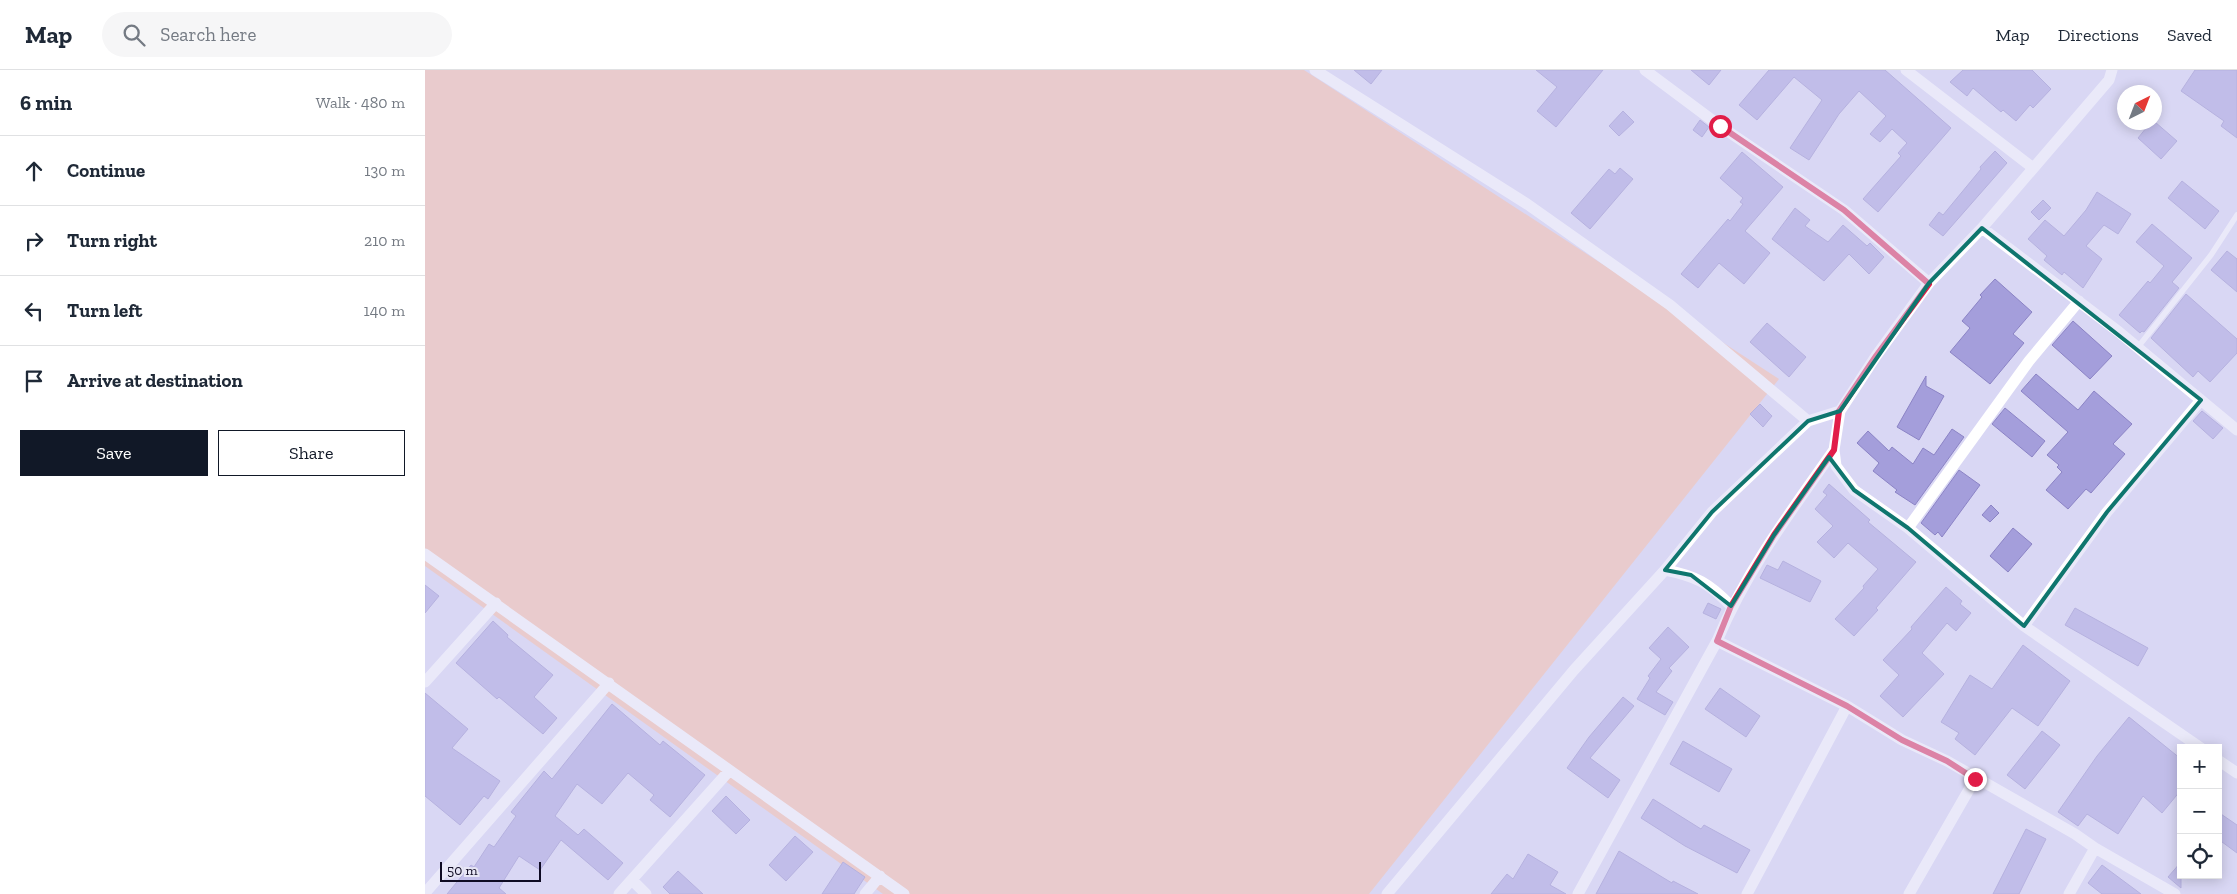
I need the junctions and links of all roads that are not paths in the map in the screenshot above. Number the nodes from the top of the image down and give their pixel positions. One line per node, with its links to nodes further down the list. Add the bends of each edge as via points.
1 (1315, 70): 13 (street, via 1527,204 1670,305)
2 (1645, 70): 8 (street, via 1720,126 1844,210)
3 (1906, 70): 5 (street)
4 (2112, 70): 5 (street, via 2109,80)
5 (2033, 168): 7 (street)
6 (2237, 215): 10 (lane, via 2211,255)
7 (1982, 228): 8 (street); 9 (street)
8 (1929, 284): 12 (street)
9 (2079, 301): 10 (street); 16 (street, via 2029,361)
10 (2137, 348): 11 (street)
11 (2201, 400): 14 (street); 21 (street, via 2107,512)
12 (1839, 411): 13 (street); 15 (street)
13 (1809, 421): 18 (street, via 1712,512)
14 (2237, 430)
15 (1834, 450): 16 (street, via 1836,466 1854,490); 20 (street, via 1774,535)
16 (1908, 528): 21 (street)
17 (425, 554): 19 (street)
18 (1665, 570): 20 (street, via 1691,575 1717,591); 39 (street, via 1574,670)
19 (496, 603): 23 (street); 24 (street)
20 (1731, 606): 22 (street)
21 (2024, 626): 26 (street)
22 (1717, 641): 25 (street); 40 (street)
23 (425, 682)
24 (609, 683): 28 (street); 34 (street)
25 (1847, 706): 30 (street); 41 (street)
26 (2195, 744)
27 (2222, 763): 29 (street)
28 (729, 771): 32 (street); 33 (street)
29 (2237, 773)
30 (1975, 779): 31 (street); 42 (street)
31 (2095, 848): 43 (street); 44 (street)
32 (880, 876): 37 (street); 38 (street)
33 (632, 880): 35 (street); 36 (street)
34 (425, 893)
35 (619, 894)
36 (646, 894)
37 (865, 894)
38 (904, 894)
39 (1387, 894)
40 (1578, 894)
41 (1747, 894)
42 (1909, 894)
43 (2069, 894)
44 (2175, 894)

